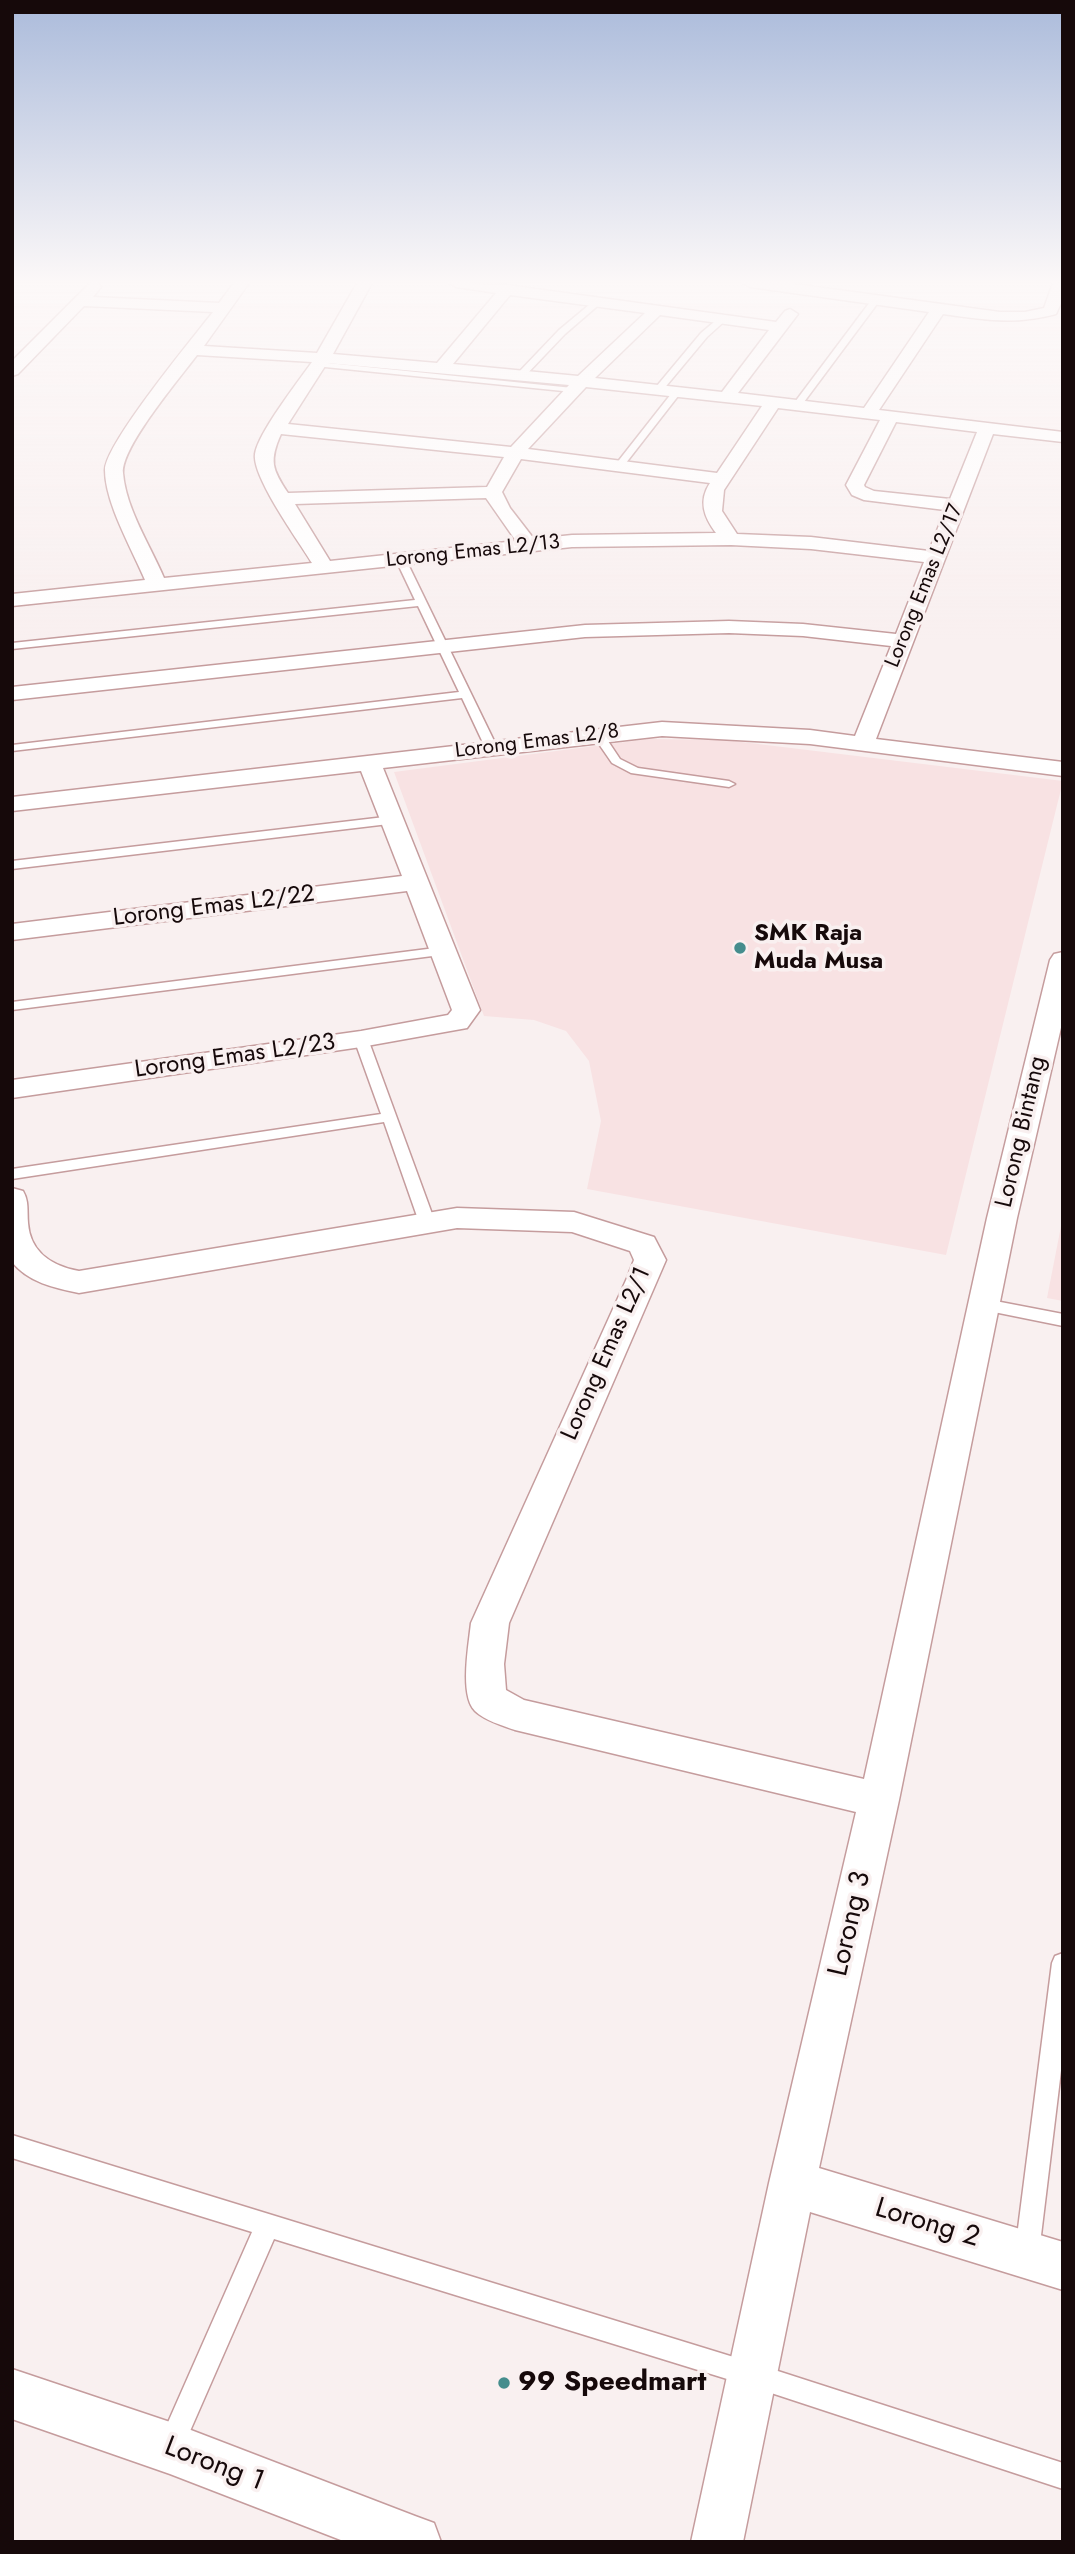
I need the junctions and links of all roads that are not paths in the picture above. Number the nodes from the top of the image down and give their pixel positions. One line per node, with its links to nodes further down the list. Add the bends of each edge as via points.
1 (154, 402): 25 (street, via 124,442 114,472)
2 (293, 402): 11 (street)
3 (562, 402): 14 (street)
4 (669, 402): 15 (lane)
5 (773, 402): 16 (street)
6 (783, 402): 8 (street)
7 (876, 402): 9 (street)
8 (798, 404): 9 (street)
9 (869, 413): 10 (street)
10 (891, 415): 12 (street); 19 (street, via 855,485 858,491)
11 (276, 428): 14 (street); 18 (street, via 264,453 266,473)
12 (987, 428): 13 (street); 19 (street, Lorong Emas L2/17)
13 (1063, 437)
14 (515, 453): 15 (street); 17 (street)
15 (619, 466): 16 (street)
16 (721, 479): 20 (street, via 711,503 713,519)
17 (493, 492): 18 (street); 21 (street)
18 (282, 499): 24 (street)
19 (958, 506): 22 (street, Lorong Emas L2/17)
20 (731, 539): 21 (street, Lorong Emas L2/13, via 596,540); 22 (street, Lorong Emas L2/13)
21 (529, 546): 23 (street, Lorong Emas L2/13)
22 (936, 558): 28 (street, Lorong Emas L2/17)
23 (401, 560): 24 (street, Lorong Emas L2/13); 27 (lane)
24 (326, 568): 25 (street, Lorong Emas L2/13)
25 (158, 586): 26 (street, Lorong Emas L2/13)
26 (12, 600)
27 (420, 603): 29 (lane); 30 (lane)
28 (902, 641): 30 (street, via 803,630 675,628 585,631); 34 (street, Lorong Emas L2/17)
29 (12, 646)
30 (441, 647): 31 (street); 32 (lane)
31 (12, 694)
32 (464, 695): 35 (lane); 36 (lane)
33 (598, 734): 34 (street, Lorong Emas L2/8, via 687,729); 35 (street, Lorong Emas L2/8); 39 (lane, via 616,761 635,771)
34 (863, 743): 38 (street, Lorong Emas L2/8)
35 (491, 747): 37 (street, Lorong Emas L2/8)
36 (12, 748)
37 (370, 763): 40 (street, Lorong Emas L2/8); 41 (street)
38 (1063, 769)
39 (729, 784)
40 (12, 804)
41 (393, 820): 42 (lane); 43 (street)
42 (12, 865)
43 (417, 881): 44 (street, Lorong Emas L2/22); 45 (street)
44 (12, 932)
45 (443, 950): 47 (lane); 48 (street, Lorong Emas L2/23, via 466,1010 457,1022)
46 (1063, 960): 54 (street, Lorong Bintang)
47 (12, 1006)
48 (362, 1039): 49 (street, Lorong Emas L2/23); 50 (lane)
49 (12, 1089)
50 (389, 1117): 51 (lane); 53 (lane)
51 (12, 1174)
52 (12, 1198): 53 (street, Lorong Emas L2/1, via 16,1241 31,1262 52,1278 79,1282)
53 (427, 1222): 56 (street, Lorong Emas L2/1, via 457,1218 574,1222 643,1244 650,1260 490,1623 485,1664 488,1699 515,1714)
54 (985, 1305): 55 (lane); 56 (street, Lorong 3)
55 (1063, 1321)
56 (879, 1800): 59 (street, Lorong 3)
57 (1063, 1963): 61 (lane)
58 (12, 2146): 60 (lane)
59 (792, 2183): 61 (street, Lorong 2); 62 (street, Lorong 3)
60 (267, 2226): 62 (lane); 64 (lane)
61 (1045, 2260)
62 (753, 2375): 65 (lane); 67 (street, Lorong 3)
63 (12, 2394): 64 (street, Lorong 1)
64 (170, 2448): 66 (street, Lorong 1)
65 (1063, 2476)
66 (415, 2542)
67 (717, 2542)

